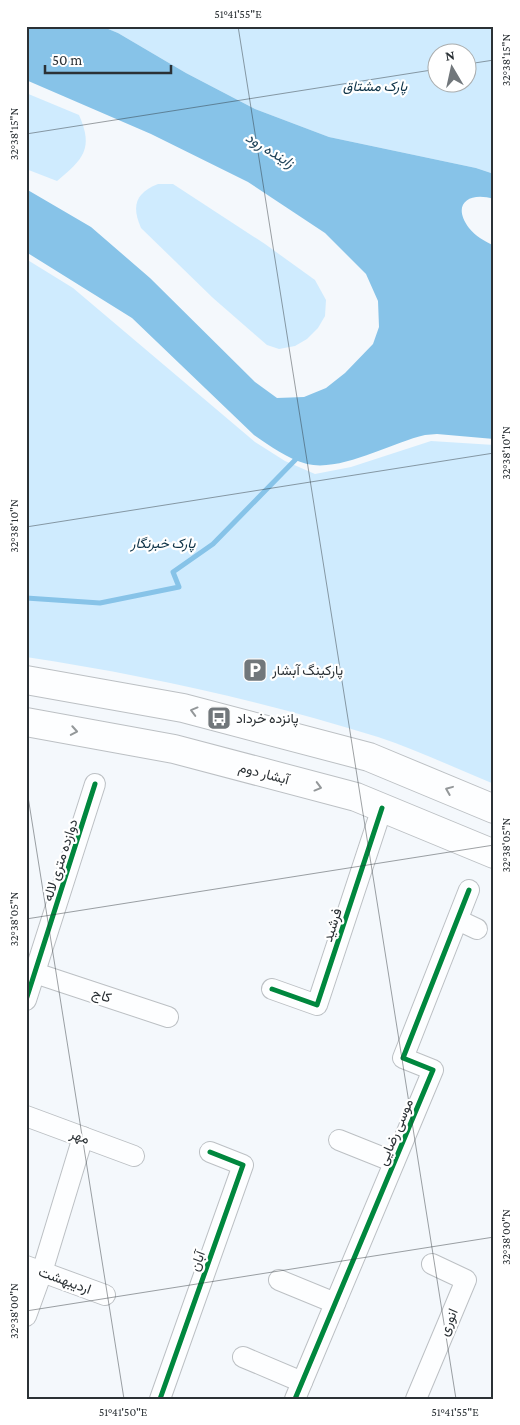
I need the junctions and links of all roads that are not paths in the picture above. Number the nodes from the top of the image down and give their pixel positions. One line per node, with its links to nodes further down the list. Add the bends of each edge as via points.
1 (26, 680): 5 (main road, one-way to 1, via 370,757 183,708)
2 (26, 722): 4 (main road, آبشار دوم, one-way to 4, via 174,749 356,797)
3 (95, 784): 10 (street, دوازده متری لاله)
4 (382, 808): 6 (main road, آبشار دوم); 11 (street, فرشید, via 317,1005)
5 (494, 809)
6 (494, 854)
7 (469, 890): 8 (street, موسی رضایی)
8 (458, 920): 9 (street); 19 (street, موسی رضایی, via 403,1058 433,1070)
9 (477, 929)
10 (31, 972): 12 (street, دوازده متری لاله); 13 (street, کاج)
11 (272, 989)
12 (26, 1000)
13 (168, 1018)
14 (26, 1116): 15 (street, مهر)
15 (83, 1137): 18 (street, مهر); 21 (street)
16 (338, 1140): 19 (street)
17 (210, 1152): 28 (street, آبان, via 243,1165)
18 (134, 1156)
19 (394, 1162): 24 (street, موسی رضایی)
20 (432, 1264): 29 (street, انوری, via 466,1280)
21 (34, 1269): 23 (street, اردیبهشت); 25 (street)
22 (279, 1280): 24 (street)
23 (105, 1295)
24 (335, 1302): 27 (street, موسی رضایی)
25 (26, 1316)
26 (243, 1357): 27 (street)
27 (299, 1390)
28 (160, 1399)
29 (416, 1399)

